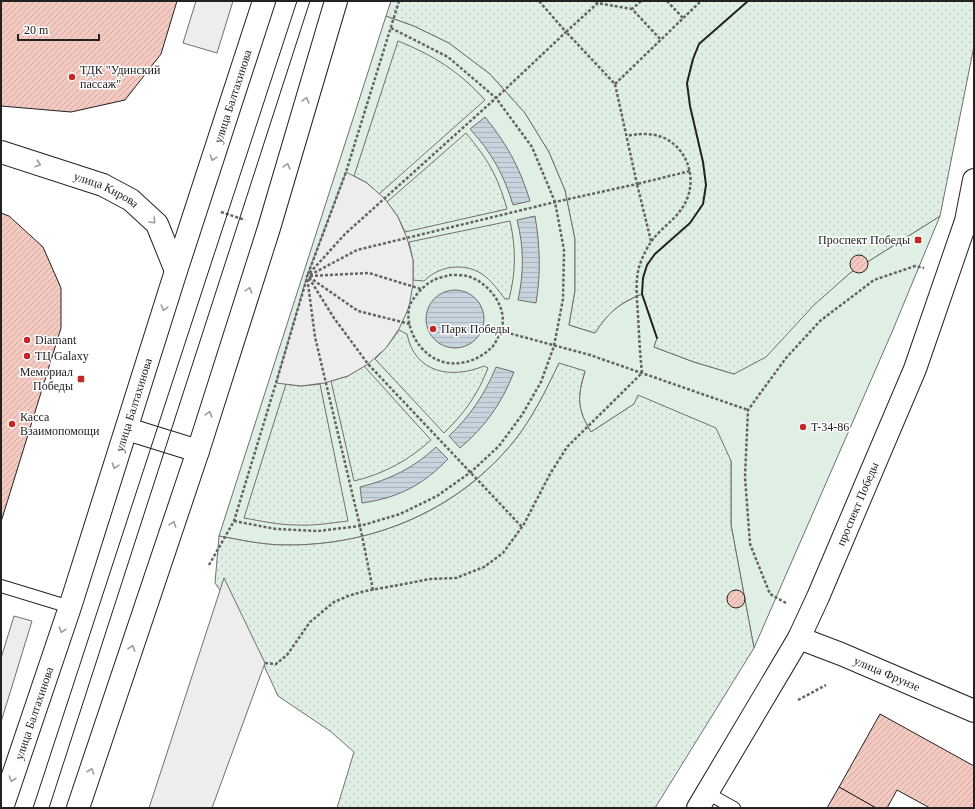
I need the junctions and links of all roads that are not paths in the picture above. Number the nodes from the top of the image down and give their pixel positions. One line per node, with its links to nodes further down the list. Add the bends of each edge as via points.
1 (264, 1): 6 (main road, улица Балтахинова, one-way to 6)
2 (336, 1): 8 (main road, one-way to 2)
3 (1, 152): 6 (main road, улица Кирова, one-way to 6, via 103,185 131,200 157,224)
4 (974, 180): 5 (main road, проспект Победы)
5 (970, 222): 11 (main road, проспект Победы, via 915,369)
6 (176, 271): 7 (main road, улица Балтахинова, one-way to 7)
7 (127, 429): 8 (main road); 10 (main road, улица Балтахинова, one-way to 10)
8 (198, 451): 15 (main road, one-way to 8)
9 (1, 586): 10 (lane)
10 (70, 607): 14 (main road, улица Балтахинова, one-way to 14)
11 (799, 638): 12 (main road, улица Фрунзе); 13 (main road, проспект Победы)
12 (974, 711)
13 (703, 800): 16 (lane)
14 (2, 808)
15 (78, 808)
16 (734, 808)

